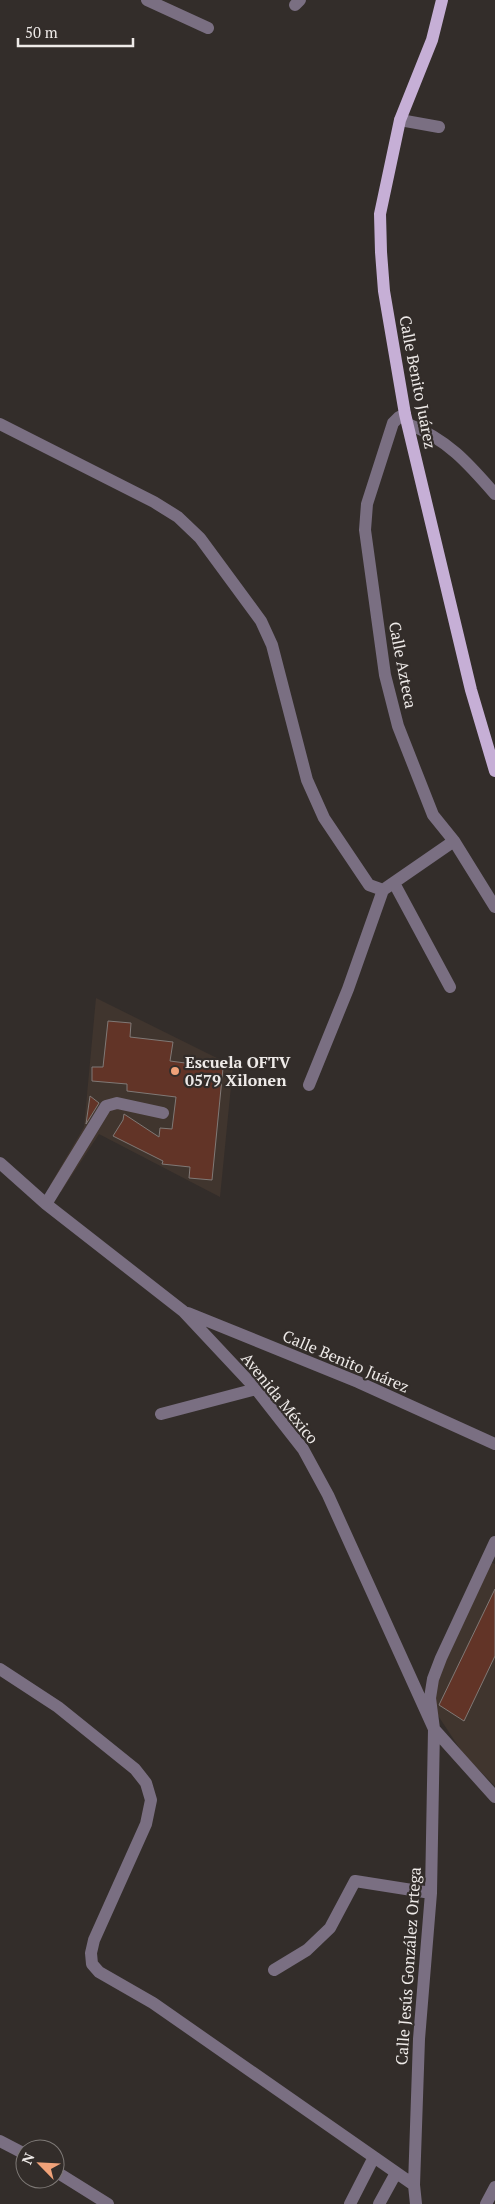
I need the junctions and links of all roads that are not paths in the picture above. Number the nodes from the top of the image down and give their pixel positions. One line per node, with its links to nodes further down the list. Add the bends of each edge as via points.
1 (147, 0): 3 (street)
2 (442, 0): 4 (main road, Calle Benito Juárez, via 432,40)
3 (208, 28)
4 (400, 120): 5 (street); 6 (main road, Calle Benito Juárez, via 380,214 380,243 384,291)
5 (439, 127)
6 (407, 419): 8 (street, via 451,447); 9 (main road, Calle Benito Juárez, via 471,690); 10 (street, Calle Azteca, via 393,423 367,504 365,530 385,675 398,726 433,815)
7 (0, 424): 12 (street, via 154,502 178,517 200,538 244,595 272,645 307,780 324,818 369,885)
8 (495, 494)
9 (495, 771)
10 (454, 841): 11 (street); 13 (street, Calle Azteca)
11 (394, 883): 12 (street); 14 (street)
12 (383, 890): 15 (street, via 348,989)
13 (495, 907)
14 (450, 987)
15 (308, 1085)
16 (163, 1113): 18 (street, via 117,1103 106,1106)
17 (0, 1163): 18 (street, Avenida México)
18 (46, 1204): 19 (street, Avenida México)
19 (183, 1311): 20 (street, Avenida México); 22 (street, Calle Benito Juárez, via 358,1382)
20 (256, 1389): 21 (street); 25 (street, Avenida México, via 303,1449 328,1495)
21 (161, 1414)
22 (495, 1444)
23 (495, 1542): 25 (street, Calle Jesús González Ortega, via 432,1679 430,1698)
24 (0, 1669): 31 (street, via 58,1707 135,1769 146,1783 151,1800 146,1824 94,1940 92,1964)
25 (434, 1729): 26 (street, Avenida México); 27 (street, Calle Jesús González Ortega)
26 (495, 1797)
27 (431, 1893): 28 (street, via 355,1881 330,1928 307,1950); 34 (street, Calle Jesús González Ortega, via 419,2039)
28 (274, 1970)
29 (0, 2141): 30 (street)
30 (15, 2149)
31 (374, 2157): 32 (street); 37 (street)
32 (396, 2173): 34 (street); 38 (street)
33 (65, 2176): 36 (street)
34 (414, 2185): 39 (street, Calle Jesús González Ortega)
35 (494, 2190): 40 (street)
36 (108, 2204)
37 (350, 2204)
38 (379, 2204)
39 (416, 2204)
40 (486, 2204)

